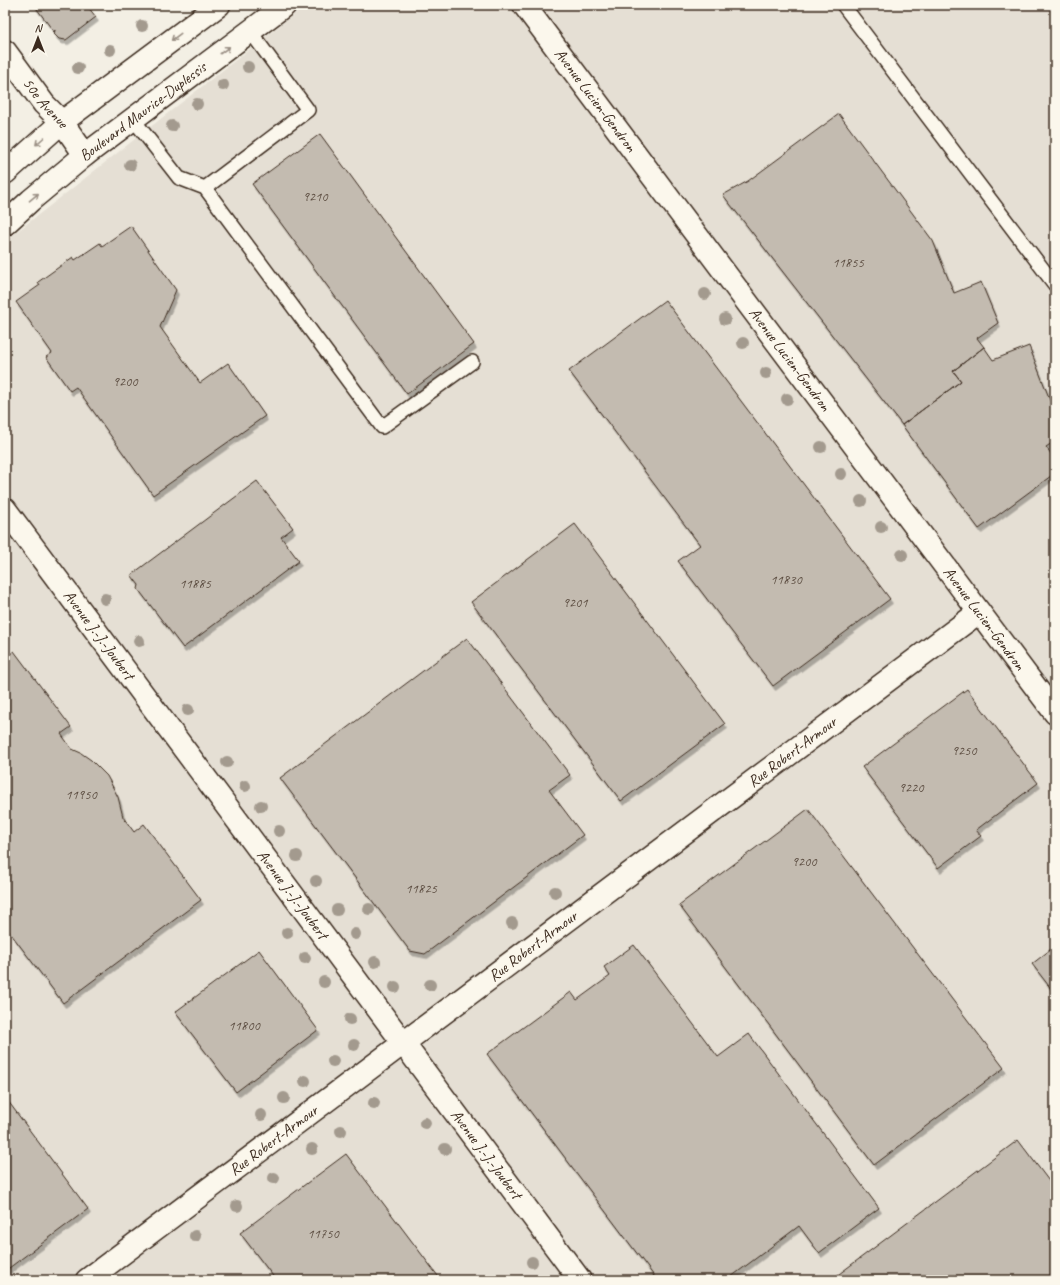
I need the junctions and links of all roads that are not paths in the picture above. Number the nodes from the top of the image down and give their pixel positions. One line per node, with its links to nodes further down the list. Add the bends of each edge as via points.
1 (219, 5): 8 (street, one-way to 8)
2 (285, 5): 5 (street, Boulevard Maurice-Duplessis)
3 (524, 5): 16 (street, Avenue Lucien-Gendron)
4 (843, 5): 13 (lane)
5 (250, 31): 7 (street, Boulevard Maurice-Duplessis, one-way to 5); 11 (lane, via 308,110)
6 (5, 51): 8 (street, 50e Avenue, via 44,104)
7 (133, 119): 9 (street, Boulevard Maurice-Duplessis); 11 (lane, via 179,178)
8 (62, 122): 9 (street, 50e Avenue); 10 (street, one-way to 10)
9 (85, 154): 12 (street, Boulevard Maurice-Duplessis, one-way to 9)
10 (5, 173)
11 (205, 188): 14 (lane, via 382,427)
12 (5, 224)
13 (1055, 285)
14 (472, 362)
15 (5, 509): 18 (street, Avenue J.-J.-Joubert)
16 (979, 612): 17 (street, Avenue Lucien-Gendron); 18 (street, Rue Robert-Armour)
17 (1055, 713)
18 (404, 1043): 19 (street, Rue Robert-Armour); 20 (street, Avenue J.-J.-Joubert)
19 (87, 1280)
20 (580, 1280)

